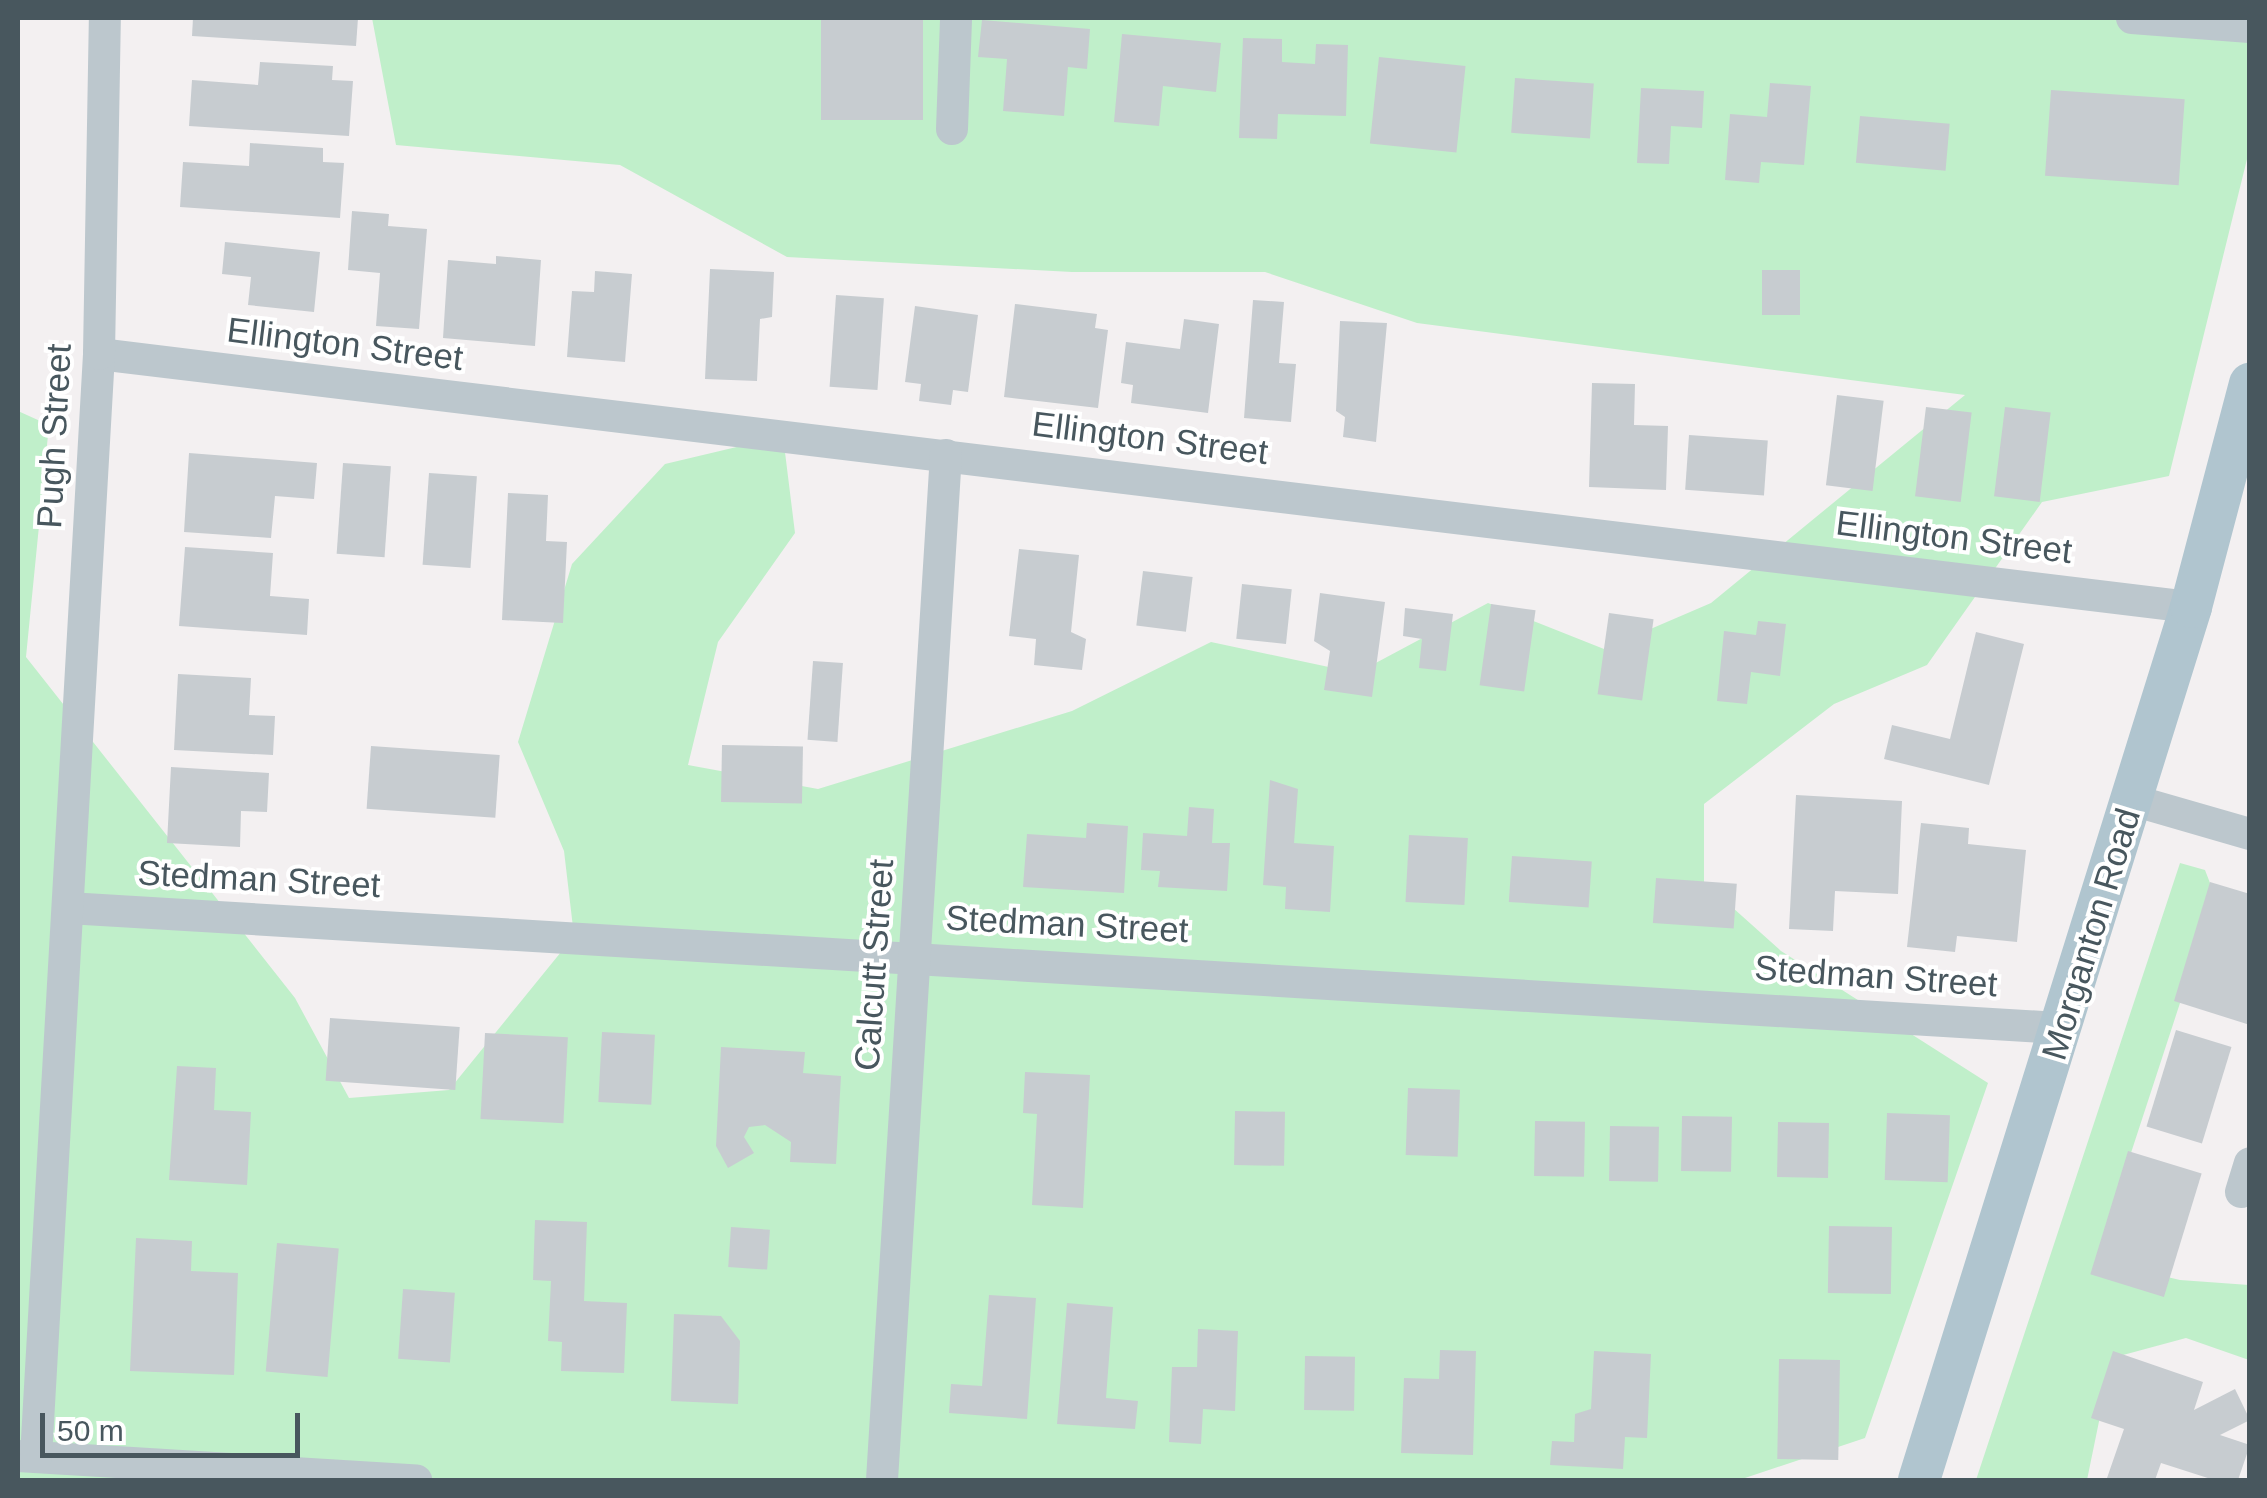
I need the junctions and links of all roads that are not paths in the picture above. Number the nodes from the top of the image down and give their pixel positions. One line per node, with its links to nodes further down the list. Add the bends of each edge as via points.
1 (105, 18): 6 (street, Pugh Street)
2 (956, 18): 5 (street)
3 (2132, 18): 4 (street)
4 (2250, 26)
5 (952, 129)
6 (98, 354): 8 (street, Ellington Street); 12 (street, Pugh Street)
7 (2250, 384): 9 (main road, Morganton Road)
8 (946, 454): 9 (street, Ellington Street); 13 (street, Calcutt Street)
9 (2191, 607): 10 (main road, Morganton Road)
10 (2132, 800): 11 (street); 14 (main road, Morganton Road)
11 (2250, 834)
12 (68, 908): 13 (street, Stedman Street); 15 (street, Pugh Street)
13 (914, 955): 14 (street, Stedman Street); 17 (street, Calcutt Street)
14 (2061, 1028): 18 (main road, Morganton Road)
15 (27, 1456): 16 (street)
16 (416, 1480)
17 (882, 1480)
18 (1920, 1480)

